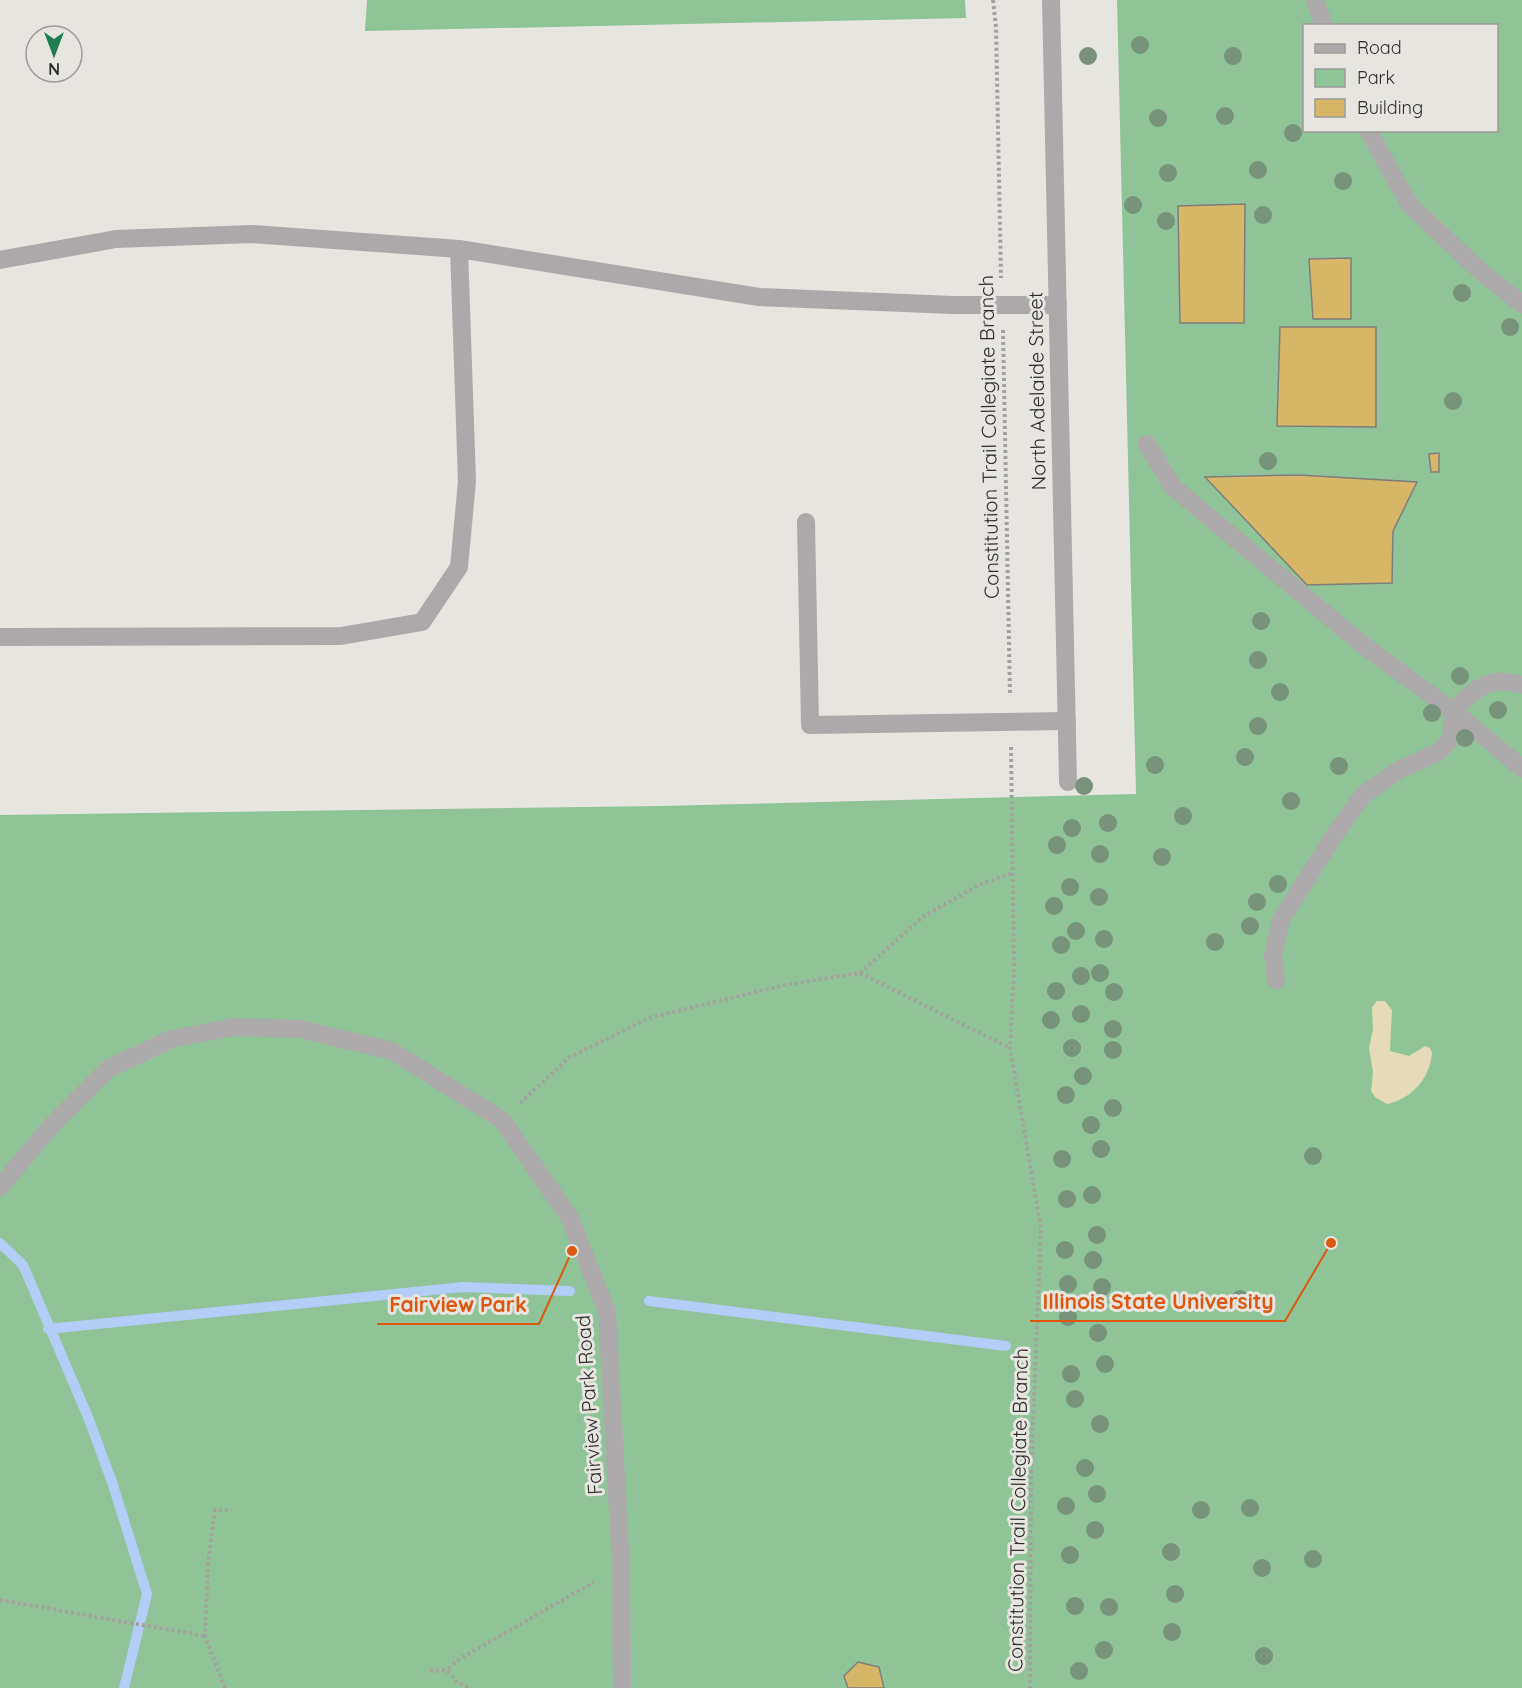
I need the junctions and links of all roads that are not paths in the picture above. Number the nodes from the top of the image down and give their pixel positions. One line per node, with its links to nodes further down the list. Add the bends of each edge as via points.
1 (1051, 0): 8 (street, North Adelaide Street)
2 (1315, 0): 3 (street)
3 (1323, 24)
4 (1369, 132): 7 (street, via 1409,204 1480,271)
5 (459, 249): 6 (street, via 252,234 116,239); 8 (street, via 759,297); 11 (street, via 467,481 459,567 422,622 341,636)
6 (0, 260)
7 (1522, 304)
8 (1058, 305): 14 (street, North Adelaide Street)
9 (1147, 444): 13 (street, via 1173,487 1364,645)
10 (806, 522): 14 (street, via 810,725)
11 (0, 637)
12 (1522, 685): 13 (street, via 1510,681 1476,687)
13 (1453, 711): 15 (street); 17 (street, via 1451,739 1439,752 1399,770 1363,795 1335,834 1281,920 1273,955)
14 (1067, 721): 16 (street, North Adelaide Street)
15 (1522, 768)
16 (1068, 782)
17 (1276, 980)
18 (0, 1187): 19 (street, Fairview Park Road, via 51,1126 108,1069 171,1039 234,1027 300,1029 392,1051 502,1120 570,1218 608,1312 621,1566)
19 (622, 1688)

